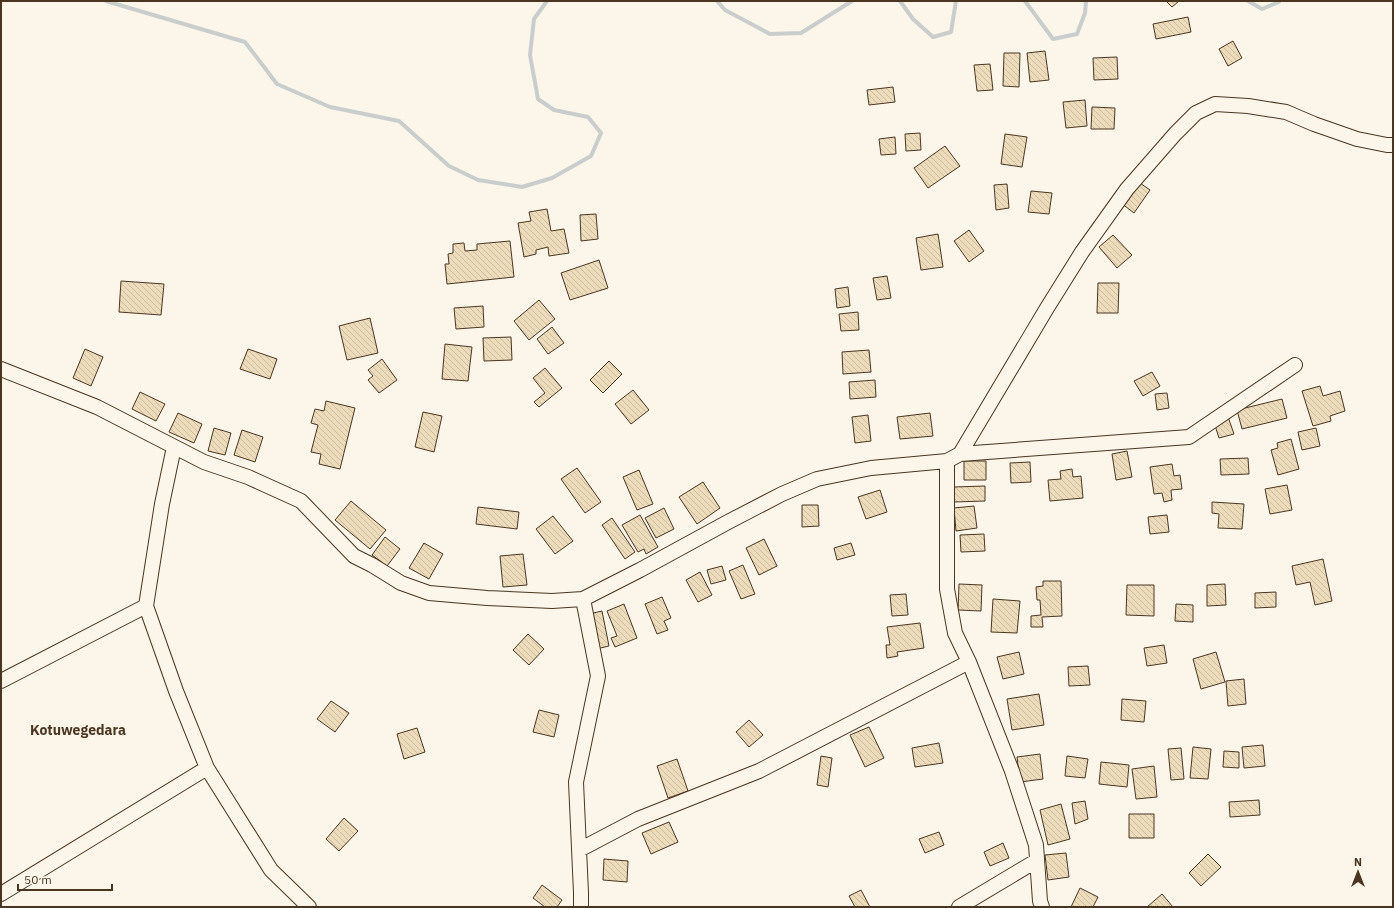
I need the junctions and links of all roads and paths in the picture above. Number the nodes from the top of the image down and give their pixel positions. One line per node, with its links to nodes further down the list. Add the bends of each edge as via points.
1 (1393, 145): 5 (street, via 1357,139 1286,112 1216,104 1196,113 1127,189 1082,252)
2 (1295, 365): 5 (street, via 1189,437)
3 (1, 369): 4 (street, via 96,407)
4 (174, 447): 7 (street, via 300,501 354,556 401,583 428,593 472,597 552,601); 8 (street)
5 (960, 454): 6 (street)
6 (947, 460): 7 (street, via 871,468 817,479 782,494); 9 (street, via 948,589 955,633)
7 (583, 599): 12 (street, via 598,676 576,782)
8 (146, 606): 10 (street); 11 (street)
9 (969, 662): 12 (street, via 759,772 638,819); 13 (street, via 1012,771 1036,844)
10 (1, 681)
11 (207, 768): 14 (street); 15 (street, via 272,870)
12 (579, 850): 16 (street)
13 (1036, 861): 17 (street); 18 (street)
14 (1, 894)
15 (309, 907)
16 (581, 907)
17 (959, 907)
18 (1042, 907)

